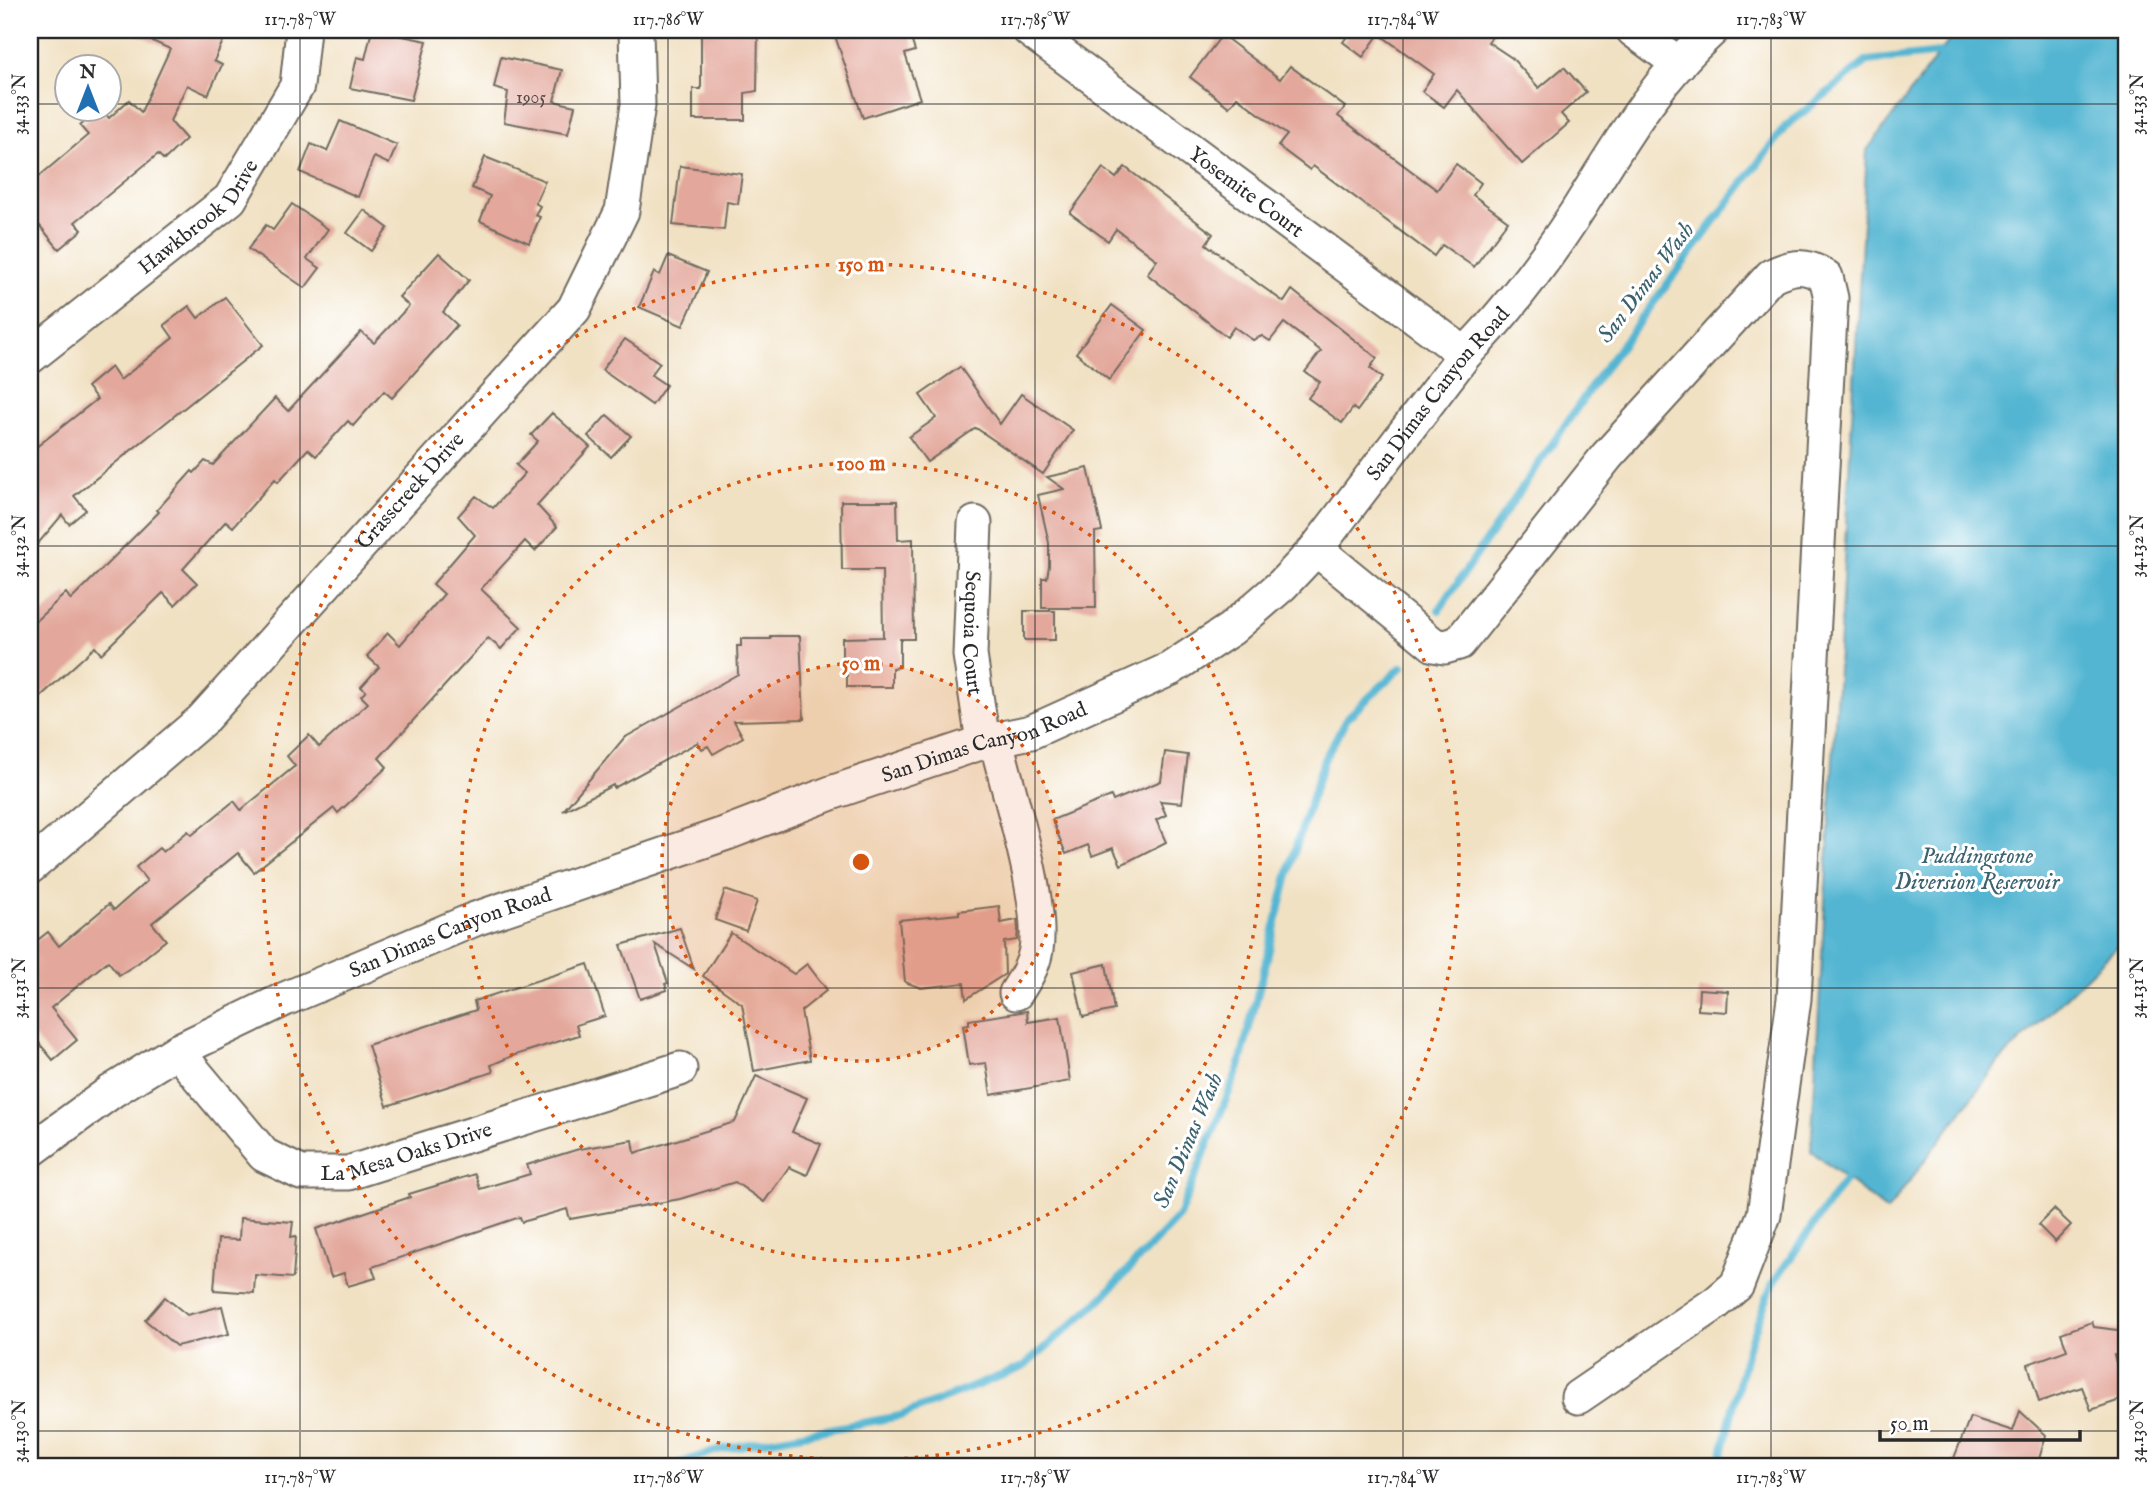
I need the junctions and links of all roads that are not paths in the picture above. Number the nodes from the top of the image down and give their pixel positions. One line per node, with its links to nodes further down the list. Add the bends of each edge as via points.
1 (303, 30): 8 (street, Hawkbrook Drive, via 297,86 230,199)
2 (636, 30): 12 (street, Grasscreek Drive, via 638,105 622,211 574,309 202,720)
3 (1029, 30): 7 (street, Yosemite Court)
4 (1633, 30): 6 (street)
5 (1712, 30): 6 (street, San Dimas Canyon Road)
6 (1679, 64): 7 (street, San Dimas Canyon Road, via 1493,326)
7 (1465, 354): 10 (street, San Dimas Canyon Road)
8 (30, 357)
9 (975, 523): 11 (street, Sequoia Court, via 970,655)
10 (1316, 549): 11 (street, San Dimas Canyon Road, via 1231,629 1170,669 1031,732); 17 (street, via 1434,645 1459,643 1607,456 1771,276 1790,267 1810,267 1826,277 1831,298 1794,999 1763,1215 1737,1285)
11 (990, 741): 13 (street, Sequoia Court, via 1036,908 1036,948 1029,974); 14 (street, San Dimas Canyon Road, via 475,919 285,999)
12 (30, 867)
13 (1016, 993)
14 (177, 1051): 15 (street, La Mesa Oaks Drive, via 264,1155 301,1173 348,1173); 16 (street, San Dimas Canyon Road, via 112,1091)
15 (680, 1069)
16 (30, 1152)
17 (1578, 1397)

